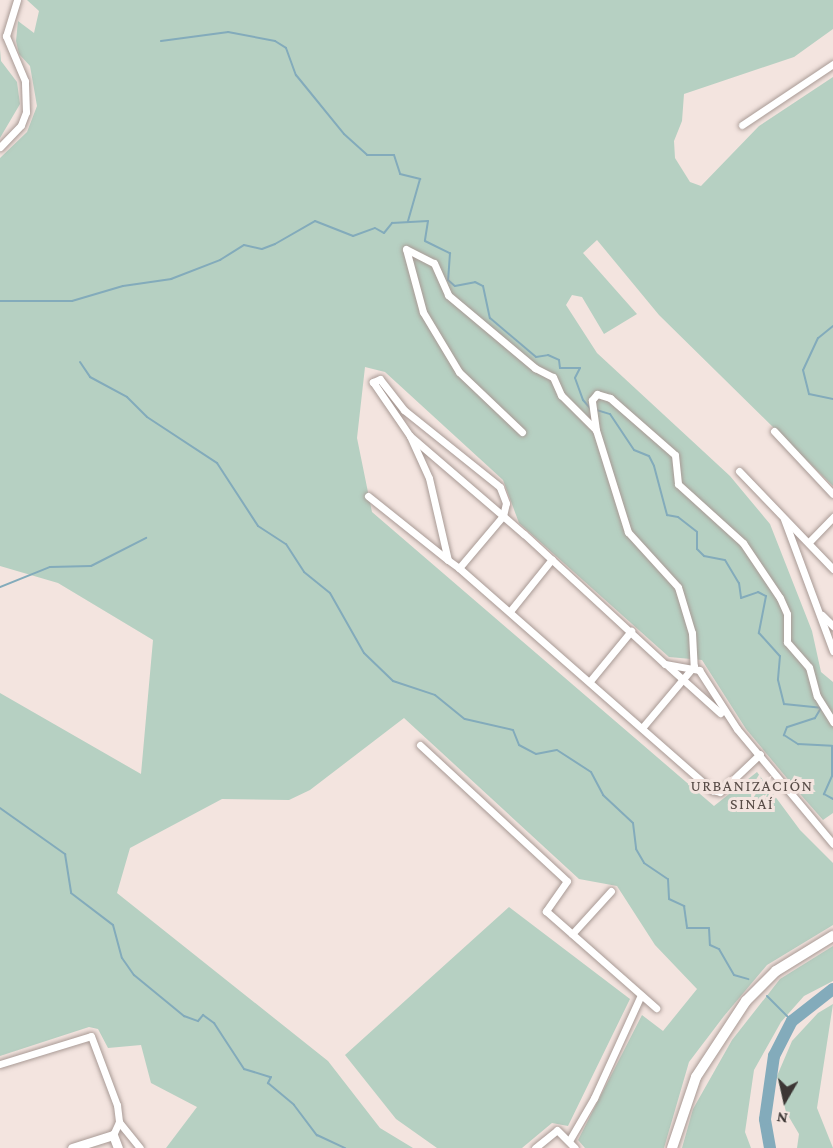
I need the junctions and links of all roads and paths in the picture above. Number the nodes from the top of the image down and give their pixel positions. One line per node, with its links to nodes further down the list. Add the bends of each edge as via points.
1 (17, 0): 4 (street, via 6,36 25,81 26,112 21,125)
2 (833, 64): 3 (street)
3 (742, 125)
4 (0, 147)
5 (596, 430): 7 (street, via 561,395 553,377 535,368 448,295 434,263 406,249 423,312 459,372); 26 (street, via 628,532 678,587 685,603 695,649); 30 (street, via 592,400 597,394 610,398 675,455 678,484 743,543 780,598 787,614 787,642 809,667 817,696)
6 (774, 431): 10 (street)
7 (522, 432)
8 (410, 436): 12 (street); 12 (street, via 373,382 380,379 404,410 500,488 506,502); 17 (street, via 429,478)
9 (739, 471): 14 (street, via 772,500)
10 (833, 494)
11 (368, 496): 17 (street)
12 (503, 516): 16 (street); 18 (street)
13 (833, 517): 15 (street)
14 (784, 519): 15 (street); 21 (street)
15 (809, 542): 19 (street)
16 (552, 559): 20 (street); 23 (street)
17 (448, 560): 18 (street)
18 (459, 568): 20 (street)
19 (833, 569)
20 (511, 610): 28 (street)
21 (820, 612): 22 (street); 24 (street)
22 (833, 626)
23 (631, 631): 25 (street); 28 (street)
24 (833, 651)
25 (665, 664): 26 (street); 27 (street)
26 (694, 666): 27 (street); 33 (street)
27 (683, 679): 29 (street); 31 (street)
28 (590, 681): 31 (street)
29 (720, 713)
30 (833, 722)
31 (642, 728): 33 (street, via 716,792)
32 (420, 745): 36 (street, via 567,880 546,911)
33 (760, 754): 34 (street)
34 (833, 844)
35 (611, 891): 36 (street)
36 (572, 934): 38 (street)
37 (833, 936): 49 (main road, via 776,971 746,1001 696,1077)
38 (641, 995): 39 (street); 43 (street, via 594,1098)
39 (656, 1008)
40 (0, 1064): 41 (street, via 88,1034 97,1047)
41 (119, 1122): 42 (street); 46 (street)
42 (113, 1135): 44 (street); 45 (street)
43 (569, 1141): 47 (street, via 557,1130); 48 (street)
44 (72, 1148)
45 (118, 1148)
46 (140, 1148)
47 (535, 1148)
48 (575, 1148)
49 (672, 1148)

